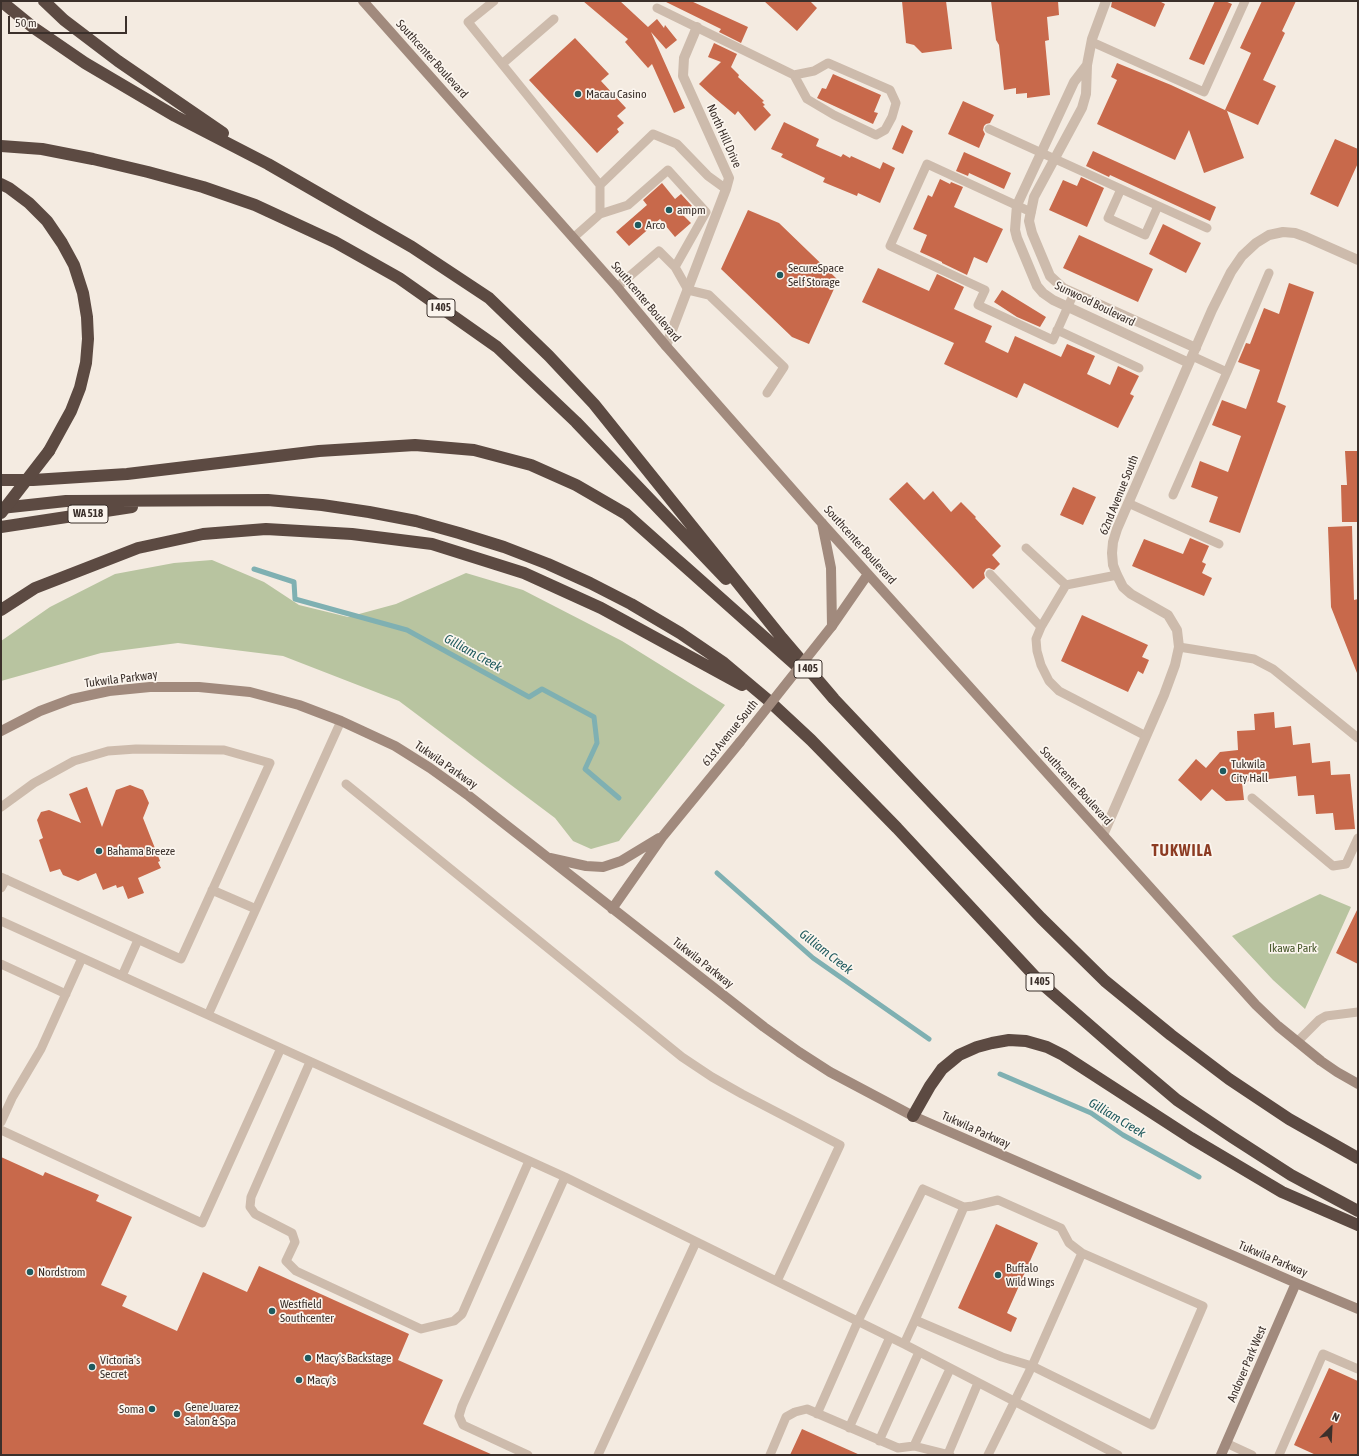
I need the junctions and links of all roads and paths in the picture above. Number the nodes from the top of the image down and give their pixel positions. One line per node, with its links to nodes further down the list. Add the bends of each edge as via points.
1 (1, 1): 18 (highway, via 34,28 85,63 175,116)
2 (44, 1): 18 (highway, via 64,20 118,61)
3 (363, 1): 28 (main road, Southcenter Boulevard)
4 (494, 1): 11 (lane, via 468,22)
5 (1106, 1): 10 (street, Sunwood Boulevard)
6 (1245, 1): 10 (lane, via 1204,92)
7 (657, 8): 9 (lane)
8 (554, 19): 11 (lane)
9 (697, 27): 13 (lane); 21 (street, North Hill Drive, via 684,58 683,76 729,178)
10 (1092, 42): 12 (street, Sunwood Boulevard)
11 (502, 64): 20 (lane)
12 (1087, 65): 16 (street, Sunwood Boulevard, via 1074,82); 17 (street, Sunwood Boulevard, via 1086,94 1082,108)
13 (794, 75): 13 (lane, via 807,99 876,135 885,130 892,117 896,103 890,90 828,62 814,71)
14 (989, 129): 16 (lane)
15 (1, 146): 59 (highway, I 405, via 42,149 203,186 255,205 335,242 399,278 497,347 576,422)
16 (1042, 153): 17 (lane); 23 (street, Sunwood Boulevard)
17 (1055, 159): 22 (lane); 25 (street, Sunwood Boulevard, via 1034,197)
18 (268, 164): 59 (highway, via 412,247 489,298 594,404)
19 (1, 184): 47 (highway, bridge, via 29,203 47,220 62,243 74,265 84,299 87,324 86,363 71,411 49,452)
20 (600, 185): 21 (lane, via 653,134 677,144 708,176); 26 (lane)
21 (726, 189): 33 (street, North Hill Drive)
22 (1121, 189): 24 (lane); 24 (lane, via 1108,218 1145,235)
23 (1017, 206): 25 (lane); 35 (street, Sunwood Boulevard, via 1015,230 1037,286 1053,300); 36 (lane, via 927,164 890,246 985,290 978,305 1053,340)
24 (1158, 206): 27 (lane)
25 (1031, 212): 34 (street, Sunwood Boulevard, via 1029,221 1032,233 1050,276 1063,288)
26 (600, 214): 28 (lane); 30 (lane, via 628,204 668,170 706,212)
27 (1207, 228)
28 (573, 238): 32 (main road, Southcenter Boulevard)
29 (1358, 260): 38 (street, 62nd Avenue South, via 1295,234 1283,232 1269,235 1256,242 1242,256 1221,291)
30 (674, 266): 32 (lane, via 659,250); 33 (lane)
31 (1269, 273): 40 (lane)
32 (617, 287): 37 (main road, Southcenter Boulevard)
33 (688, 290): 37 (street, North Hill Drive); 41 (lane, via 709,295 784,367)
34 (1074, 293): 35 (lane); 38 (street, Sunwood Boulevard)
35 (1068, 307): 36 (lane); 38 (street, Sunwood Boulevard)
36 (1057, 330): 39 (lane)
37 (666, 346): 48 (main road, Southcenter Boulevard)
38 (1192, 356): 40 (lane); 45 (street, 62nd Avenue South)
39 (1138, 368)
40 (1226, 372): 43 (lane)
41 (767, 393)
42 (1, 480): 61 (highway, via 127,474 319,452 399,446 474,450 531,465 576,485 626,514)
43 (1173, 495)
44 (176, 501): 46 (highway, via 66,501); 49 (highway, WA 518); 62 (highway, I 405, via 268,500 322,505 416,521 504,547 548,564 631,604 724,663)
45 (1128, 503): 50 (lane); 54 (street, 62nd Avenue South, via 1113,542 1113,565)
46 (1, 508)
47 (1, 513)
48 (821, 522): 52 (main road, Southcenter Boulevard); 57 (main road, via 830,568)
49 (1, 528)
50 (1219, 544)
51 (1026, 548): 55 (lane)
52 (868, 574): 57 (main road, 61st Avenue South); 70 (main road, Southcenter Boulevard)
53 (990, 574): 58 (lane)
54 (1117, 575): 55 (lane); 60 (street, 62nd Avenue South, via 1123,587 1168,615 1177,630)
55 (1066, 586): 58 (lane)
56 (1, 610): 62 (highway, via 35,588 138,548 203,534 266,529 352,534 432,544 524,573 601,608)
57 (832, 626): 71 (main road, 61st Avenue South, bridge)
58 (1041, 627): 65 (lane, via 1036,639 1037,651 1049,681 1059,691)
59 (782, 638): 61 (highway, I 405)
60 (1179, 647): 65 (street, 62nd Avenue South, via 1171,676); 66 (lane, via 1254,659 1273,669)
61 (834, 699): 94 (highway, I 405, via 1041,918 1105,981 1229,1079 1289,1119)
62 (768, 700): 98 (highway, I 405, via 892,822 1041,983 1119,1052 1177,1100 1291,1175)
63 (341, 721): 64 (main road, Tukwila Parkway, via 299,705 250,692 199,687 150,687 109,691 72,699 40,711); 73 (main road, Tukwila Parkway, via 395,746 430,768); 78 (lane)
64 (1, 731)
65 (1146, 736): 70 (street, 62nd Avenue South)
66 (1358, 738)
67 (346, 784): 102 (lane, via 682,1057 724,1084 840,1145)
68 (1252, 798): 72 (lane, via 1333,866 1346,864)
69 (1, 807): 76 (lane, via 34,783 74,760 108,751 224,750 270,763)
70 (1103, 835): 87 (main road, Southcenter Boulevard, via 1256,1005)
71 (662, 836): 73 (main road, via 621,861 603,867); 77 (main road, 61st Avenue South)
72 (1358, 838)
73 (545, 857): 77 (main road, Tukwila Parkway)
74 (3, 878): 75 (lane); 80 (lane)
75 (1, 888)
76 (212, 890): 78 (lane); 80 (lane, via 181,959)
77 (612, 908): 91 (main road, Tukwila Parkway, via 799,1052)
78 (256, 909): 86 (lane)
79 (1, 921): 81 (lane)
80 (138, 940): 83 (lane)
81 (82, 958): 83 (lane); 84 (lane)
82 (1, 964): 84 (lane)
83 (122, 976): 86 (lane)
84 (66, 994): 92 (lane, via 41,1049)
85 (1358, 1012): 87 (lane, via 1326,1016)
86 (208, 1015): 88 (lane)
87 (1297, 1042): 90 (main road, Southcenter Boulevard, via 1337,1072)
88 (281, 1048): 89 (lane); 93 (lane, via 202,1223)
89 (310, 1062): 95 (lane); 95 (lane, via 251,1197 250,1207 255,1214 292,1233 295,1242 286,1262 296,1271 422,1329 454,1321 462,1314)
90 (1358, 1084)
91 (913, 1116): 99 (highway, via 942,1069 959,1056 977,1046 992,1042 1026,1041 1064,1054 1191,1138 1282,1192); 103 (main road, Tukwila Parkway)
92 (1, 1122)
93 (1, 1130)
94 (1358, 1158)
95 (530, 1161): 96 (lane)
96 (565, 1177): 100 (lane); 120 (lane, via 459,1416 463,1425)
97 (964, 1207): 101 (lane, via 998,1200 1061,1228 1069,1243); 105 (lane); 106 (lane, via 922,1189)
98 (1358, 1211)
99 (1358, 1225)
100 (696, 1242): 102 (lane); 121 (lane)
101 (1082, 1253): 110 (lane); 110 (lane, via 1203,1306 1152,1425)
102 (777, 1281): 106 (lane)
103 (1296, 1284): 104 (main road, Tukwila Parkway); 118 (main road, Andover Park West)
104 (1358, 1309)
105 (915, 1320): 108 (lane); 110 (lane, via 1002,1357)
106 (858, 1321): 107 (lane); 115 (lane)
107 (890, 1337): 108 (lane); 116 (lane)
108 (904, 1344): 109 (lane)
109 (919, 1352): 111 (lane); 117 (lane)
110 (1032, 1366): 114 (lane)
111 (950, 1369): 113 (lane); 119 (lane)
112 (1358, 1369): 128 (lane, via 1323,1354)
113 (978, 1383): 114 (lane); 123 (lane)
114 (1015, 1402): 124 (lane); 125 (lane)
115 (817, 1414): 116 (lane); 122 (lane, via 807,1409 786,1417)
116 (849, 1428): 117 (lane)
117 (879, 1441): 119 (lane, via 898,1448)
118 (1226, 1444): 126 (main road, Andover Park West); 127 (lane)
119 (914, 1446): 123 (lane)
120 (528, 1455)
121 (598, 1455)
122 (770, 1455)
123 (949, 1455)
124 (988, 1455)
125 (1118, 1455)
126 (1221, 1455)
127 (1252, 1455)
128 (1279, 1455)

